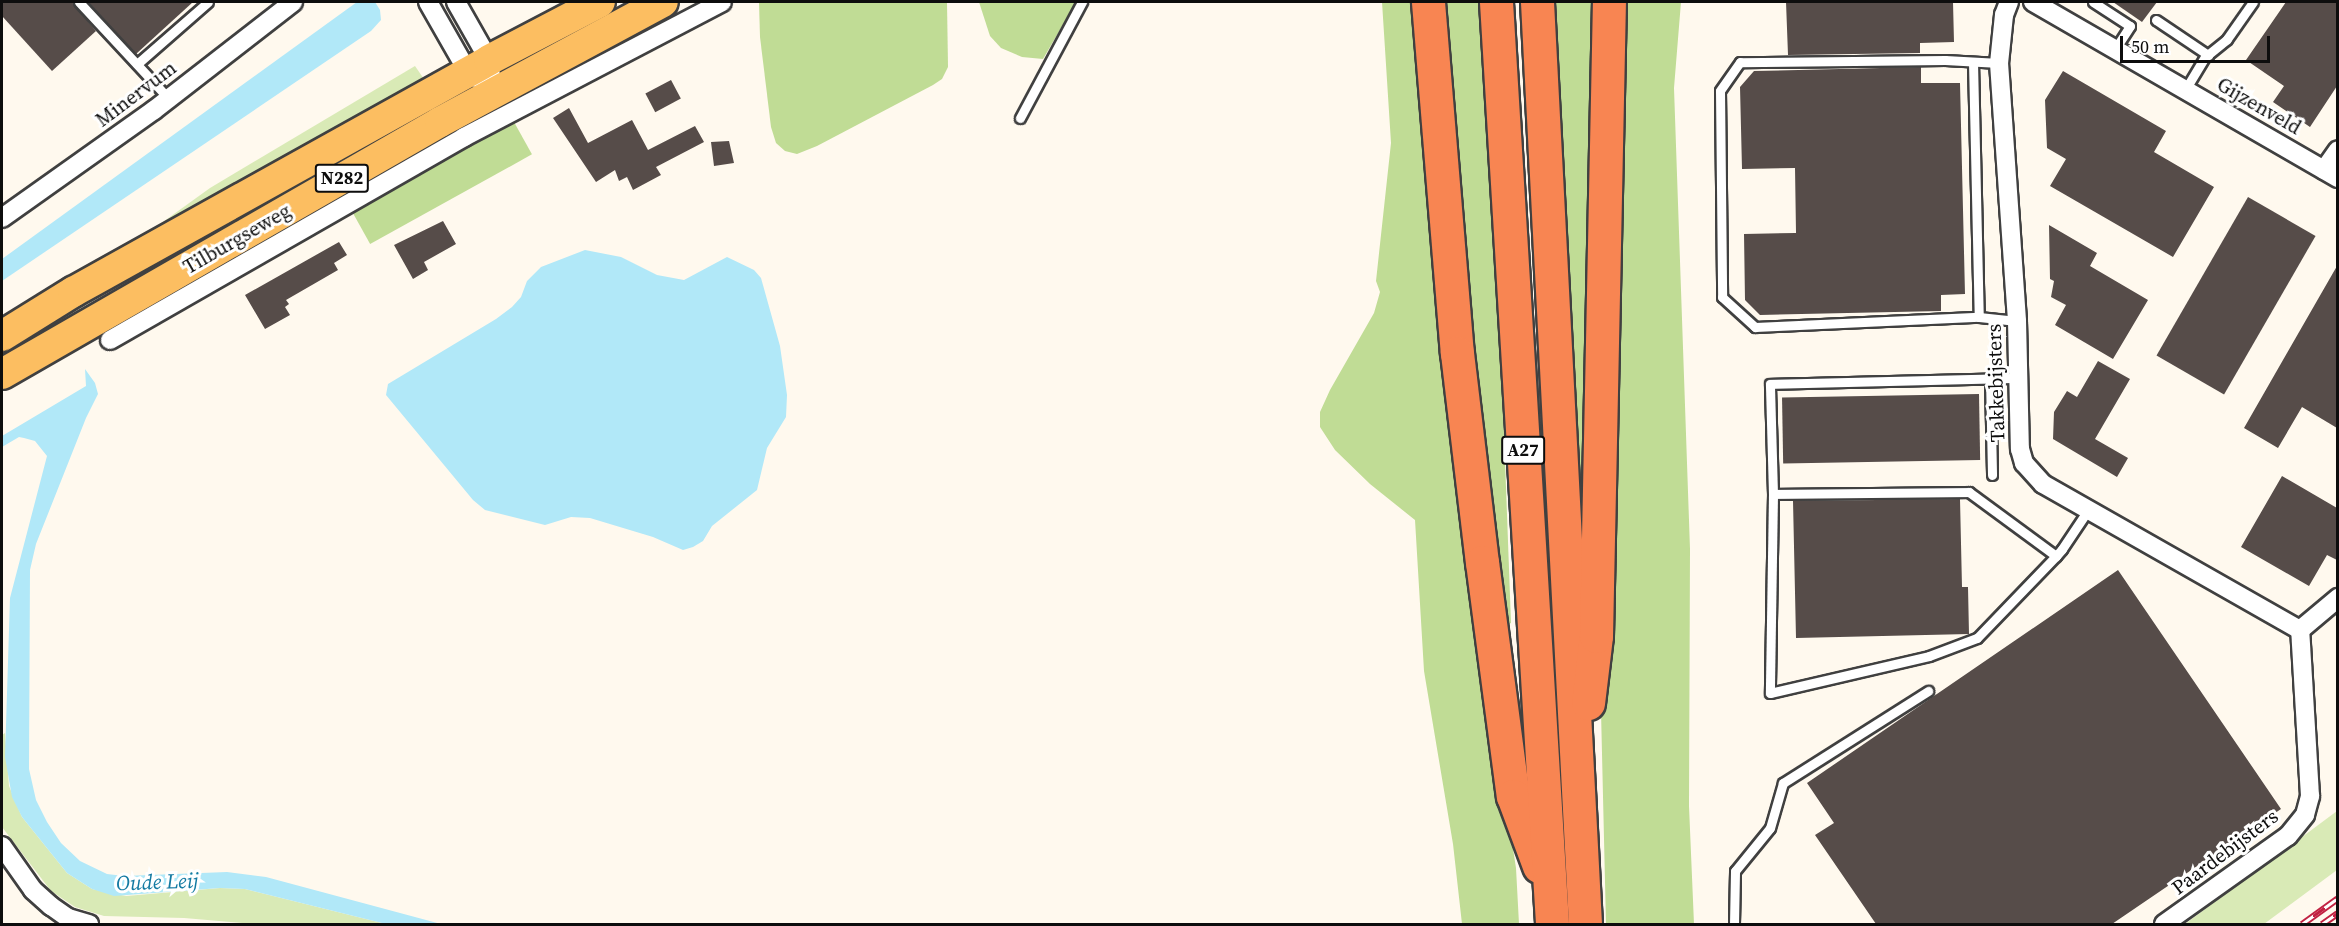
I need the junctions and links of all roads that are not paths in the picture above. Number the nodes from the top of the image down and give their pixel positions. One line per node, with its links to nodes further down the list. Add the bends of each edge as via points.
1 (79, 2): 23 (lane)
2 (208, 2): 23 (lane)
3 (290, 2): 27 (street, Minervum)
4 (428, 2): 24 (street)
5 (456, 2): 24 (street)
6 (600, 2): 24 (main road, Tilburgseweg / N282)
7 (663, 2): 26 (main road, Tilburgseweg / N282)
8 (722, 2): 35 (street, Tilburgseweg, via 464,137)
9 (1082, 2): 28 (lane)
10 (1428, 2): 48 (highway, A27, via 1457,353 1513,796)
11 (1496, 2): 48 (highway, A27)
12 (1537, 2): 46 (highway, A27)
13 (1609, 2): 46 (highway, A27, via 1596,636)
14 (2009, 2): 22 (street, Takkebijsters)
15 (2033, 2): 19 (street, Gijzenveld)
16 (2093, 2): 19 (lane, via 2130,26)
17 (2253, 2): 20 (lane, via 2227,39)
18 (2156, 20): 20 (lane)
19 (2115, 49): 25 (street, Gijzenveld)
20 (2208, 55): 25 (lane)
21 (1973, 62): 22 (lane); 32 (lane); 32 (lane, via 1740,63 1720,91 1722,297 1755,327)
22 (1999, 63): 33 (street, Takkebijsters)
23 (137, 64): 27 (lane)
24 (479, 66): 26 (street); 34 (main road, Tilburgseweg / N282)
25 (2185, 90): 30 (street, Gijzenveld)
26 (493, 93): 36 (main road, Tilburgseweg / N282)
27 (168, 99): 31 (street, Minervum)
28 (1020, 118)
29 (2337, 150): 30 (street)
30 (2331, 174)
31 (2, 218)
32 (1979, 317): 33 (lane)
33 (2017, 321): 38 (street, Takkebijsters)
34 (2, 336)
35 (110, 340)
36 (2, 374)
37 (1990, 378): 38 (lane); 39 (lane); 40 (lane, via 1770,384)
38 (2018, 378): 41 (street, Takkebijsters, via 2020,450 2024,463 2043,484)
39 (1992, 475)
40 (1773, 494): 42 (lane, via 1969,492); 42 (lane, via 1770,693 1929,656 1977,638)
41 (2088, 510): 42 (lane); 44 (street, Takkebijsters)
42 (2056, 556)
43 (2337, 598): 44 (street)
44 (2300, 630): 52 (street, Paardebijsters, via 2310,796 2305,815 2288,836)
45 (1928, 691): 51 (lane, via 1783,783 1770,828 1735,871)
46 (1577, 794): 50 (highway, A27)
47 (2, 846): 49 (street, via 33,890 68,918)
48 (1551, 912)
49 (89, 924)
50 (1585, 924)
51 (1734, 924)
52 (2164, 924)

